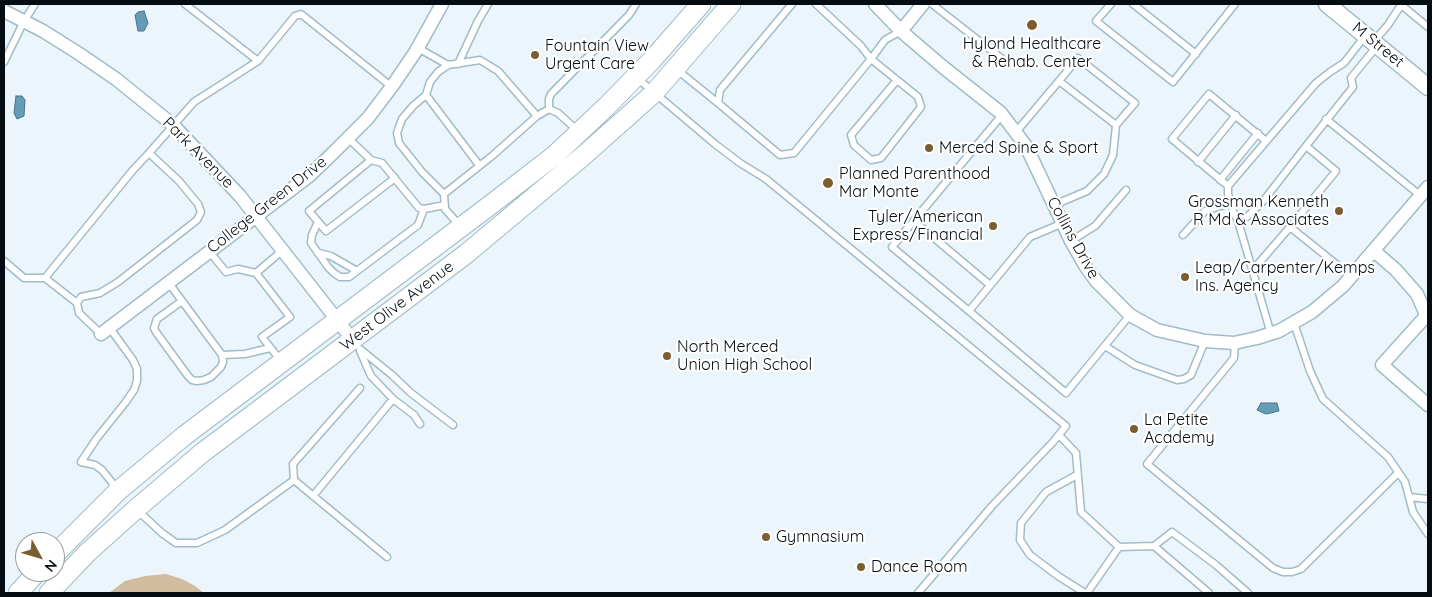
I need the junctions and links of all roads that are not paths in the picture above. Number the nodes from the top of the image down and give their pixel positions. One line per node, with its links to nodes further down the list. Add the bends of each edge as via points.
1 (35, 4): 19 (lane)
2 (185, 4): 26 (lane)
3 (442, 4): 23 (street, College Green Drive)
4 (488, 4): 29 (lane)
5 (636, 4): 40 (lane, via 551,94)
6 (702, 4): 32 (main road, West Olive Avenue)
7 (732, 4): 31 (main road, West Olive Avenue)
8 (792, 4): 39 (lane, via 720,90)
9 (816, 4): 25 (lane)
10 (875, 4): 21 (street, Collins Drive)
11 (923, 4): 21 (street)
12 (932, 4): 28 (lane)
13 (1111, 4): 24 (lane, via 1096,21 1172,82)
14 (1133, 4): 24 (lane)
15 (1235, 4): 24 (lane)
16 (1327, 4): 22 (street, M Street)
17 (1401, 4): 20 (lane); 22 (lane, via 1388,25)
18 (4, 11): 19 (street, Park Avenue)
19 (24, 21): 27 (lane); 45 (street, Park Avenue, via 78,52)
20 (1428, 27)
21 (901, 31): 25 (lane, via 885,40); 41 (street, Collins Drive)
22 (1372, 41): 36 (street, M Street); 44 (lane, via 1351,78 1353,87); 51 (lane, via 1316,83)
23 (418, 48): 30 (lane); 35 (street, College Green Drive)
24 (1196, 54)
25 (871, 59): 33 (lane); 39 (lane, via 794,153 780,155)
26 (258, 61): 35 (lane, via 295,16 301,14); 45 (lane, via 194,102)
27 (4, 62)
28 (1006, 62)
29 (458, 64): 30 (lane); 42 (lane, via 480,60 498,72)
30 (448, 65): 38 (lane, via 430,82)
31 (675, 69): 37 (main road, West Olive Avenue); 39 (lane)
32 (636, 77): 37 (lane); 47 (main road, West Olive Avenue)
33 (897, 80): 33 (lane, via 918,97 921,107 881,158 871,160 854,145 851,135)
34 (1059, 81): 46 (lane); 46 (lane, via 1078,58 1135,104); 48 (lane)
35 (392, 87): 50 (street, College Green Drive)
36 (1428, 87)
37 (654, 93): 99 (main road, West Olive Avenue, via 582,157); 109 (lane, via 740,163 766,178 1066,426)
38 (426, 95): 56 (lane); 62 (lane, via 402,119 397,133 399,143)
39 (718, 103)
40 (549, 109): 42 (lane); 47 (lane)
41 (1002, 115): 48 (street, Collins Drive); 68 (lane)
42 (537, 116): 56 (lane)
43 (1236, 116): 49 (lane); 55 (lane); 55 (lane, via 1209,94 1184,124 1172,139)
44 (1326, 119): 52 (lane); 61 (lane)
45 (173, 126): 53 (lane); 67 (street, Park Avenue)
46 (1116, 126): 65 (lane, via 1113,155 1104,174 1087,191)
47 (579, 132): 73 (main road, West Olive Avenue)
48 (1016, 132): 65 (street, Collins Drive)
49 (1258, 133): 51 (lane); 58 (lane)
50 (348, 138): 54 (lane); 67 (street, College Green Drive, via 309,176)
51 (1266, 141): 59 (lane)
52 (1306, 146): 69 (lane, via 1264,200); 72 (lane, via 1336,171)
53 (149, 153): 85 (lane); 89 (lane, via 179,181 201,212 197,220 118,282 100,293 81,297)
54 (371, 160): 57 (lane, via 382,163); 70 (lane, via 309,212)
55 (1198, 162): 58 (lane)
56 (479, 165): 62 (lane)
57 (395, 178): 66 (lane, via 419,208); 70 (lane, via 326,231)
58 (1220, 180): 59 (lane)
59 (1228, 186): 63 (lane)
60 (1126, 190): 75 (lane, via 1095,226)
61 (1425, 191): 78 (street, Collins Drive)
62 (444, 194): 64 (lane)
63 (1230, 203): 69 (lane); 74 (lane, via 1205,211)
64 (445, 205): 66 (lane); 73 (lane)
65 (1054, 205): 71 (street, Collins Drive)
66 (424, 209): 81 (lane, via 418,225)
67 (256, 216): 76 (street, Park Avenue); 77 (street, College Green Drive)
68 (914, 221): 87 (lane); 90 (lane, via 892,247)
69 (1238, 221): 82 (lane)
70 (318, 222): 79 (lane, via 311,243)
71 (1063, 223): 75 (street, Collins Drive); 87 (lane, via 1030,237)
72 (1290, 227): 82 (lane); 84 (lane)
73 (461, 228): 93 (main road, West Olive Avenue)
74 (1183, 236)
75 (1072, 241): 91 (street, Collins Drive, via 1096,281)
76 (283, 250): 83 (lane); 93 (street, Park Avenue)
77 (209, 251): 83 (lane, via 226,272 238,268); 86 (street, College Green Drive)
78 (1374, 251): 84 (street, Collins Drive); 92 (street, via 1418,294)
79 (319, 253): 81 (lane); 81 (lane, via 328,268 340,277 349,277)
80 (4, 261): 85 (lane, via 24,278)
81 (357, 271)
82 (1252, 272): 96 (lane)
83 (256, 273): 101 (lane, via 290,317 262,337)
84 (1351, 276): 94 (street, Collins Drive, via 1312,312)
85 (45, 278): 89 (lane)
86 (168, 282): 88 (lane); 95 (street, College Green Drive)
87 (990, 285): 90 (lane)
88 (182, 301): 102 (lane); 102 (lane, via 157,318 154,328 188,376 197,381 211,377 221,367)
89 (77, 303): 95 (lane, via 79,313)
90 (969, 311): 100 (lane, via 1066,393)
91 (1130, 315): 97 (street, Collins Drive, via 1157,330); 100 (lane)
92 (1427, 317): 106 (street, via 1382,365)
93 (338, 320): 99 (street, Park Avenue); 103 (main road, West Olive Avenue)
94 (1294, 323): 96 (street, Collins Drive); 110 (lane, via 1323,399 1388,457)
95 (105, 330): 113 (lane, via 133,360 137,381 134,390 81,462 102,470)
96 (1271, 334): 98 (street, Collins Drive)
97 (1205, 341): 98 (street, Collins Drive); 100 (lane, via 1191,375 1177,380 1135,365)
98 (1234, 342): 110 (lane, via 1234,358 1147,464 1273,568 1283,572 1301,569)
99 (356, 344): 105 (lane, via 371,376); 108 (lane, via 411,394); 117 (main road, West Olive Avenue, via 202,453)
100 (1105, 346)
101 (270, 348): 102 (lane); 103 (lane)
102 (222, 355)
103 (282, 362): 113 (main road, West Olive Avenue)
104 (360, 388): 112 (lane, via 293,464)
105 (393, 399): 107 (lane); 114 (lane)
106 (1428, 405)
107 (420, 424)
108 (453, 425)
109 (1059, 434): 111 (lane, via 1076,453); 127 (lane)
110 (1398, 473): 115 (lane, via 1405,482)
111 (1077, 475): 121 (lane, via 1081,512); 128 (lane, via 1046,492 1021,523 1020,540 1030,556)
112 (294, 480): 114 (lane); 117 (lane, via 225,530 197,543 176,543)
113 (118, 491): 119 (main road, West Olive Avenue); 122 (main road, via 122,500 120,507 91,538)
114 (313, 496): 123 (lane)
115 (1409, 497): 116 (lane); 118 (lane, via 1413,512)
116 (1428, 499)
117 (136, 509): 122 (main road, West Olive Avenue)
118 (1428, 534)
119 (65, 544)
120 (1154, 546): 121 (lane); 129 (lane); 130 (lane, via 1172,532)
121 (1119, 547): 128 (lane)
122 (87, 553): 126 (main road, West Olive Avenue)
123 (387, 557)
124 (28, 582): 125 (main road)
125 (18, 593)
126 (49, 593)
127 (918, 593)
128 (1086, 593)
129 (1209, 593)
130 (1248, 593)

